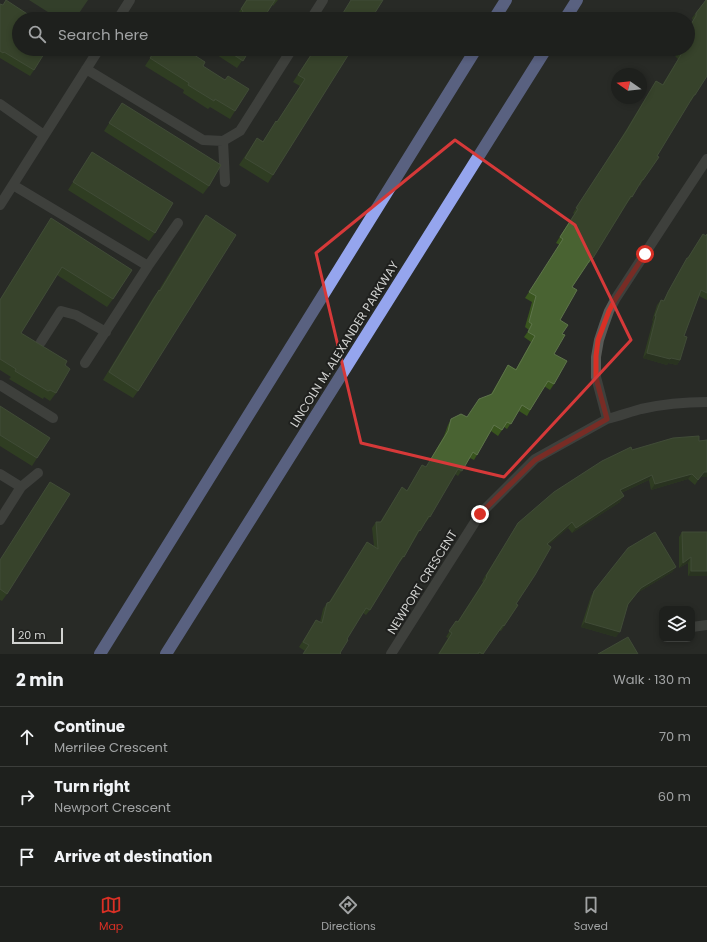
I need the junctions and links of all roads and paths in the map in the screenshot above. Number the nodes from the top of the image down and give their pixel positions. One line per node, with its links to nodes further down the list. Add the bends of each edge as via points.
1 (130, 0): 5 (street)
2 (323, 0): 6 (street)
3 (506, 0): 7 (highway)
4 (577, 0): 8 (highway)
5 (122, 12)
6 (315, 12)
7 (498, 12)
8 (569, 12)
9 (94, 56): 13 (street)
10 (288, 56): 16 (street, via 240,131)
11 (472, 56): 36 (highway)
12 (542, 56): 37 (highway, LINCOLN M. ALEXANDER PARKWAY)
13 (86, 69): 15 (street); 16 (street, via 203,140)
14 (0, 104): 15 (street)
15 (44, 135): 19 (street)
16 (224, 140): 18 (street)
17 (707, 159): 29 (street, via 609,311 598,340 596,356 596,378)
18 (225, 182)
19 (13, 185): 20 (street); 22 (street)
20 (0, 204)
21 (178, 224): 22 (street)
22 (148, 266): 23 (street)
23 (106, 332): 24 (street, via 76,315 61,311); 25 (street)
24 (41, 342)
25 (85, 363)
26 (0, 385): 28 (street)
27 (707, 402): 29 (street, NEWPORT CRESCENT, via 640,409)
28 (53, 418)
29 (606, 420): 38 (street, NEWPORT CRESCENT, via 535,460 480,514)
30 (38, 473): 32 (street)
31 (0, 474): 32 (street)
32 (21, 487): 33 (street)
33 (0, 520)
34 (707, 625): 35 (street)
35 (695, 627)
36 (100, 654)
37 (166, 654)
38 (391, 654)

